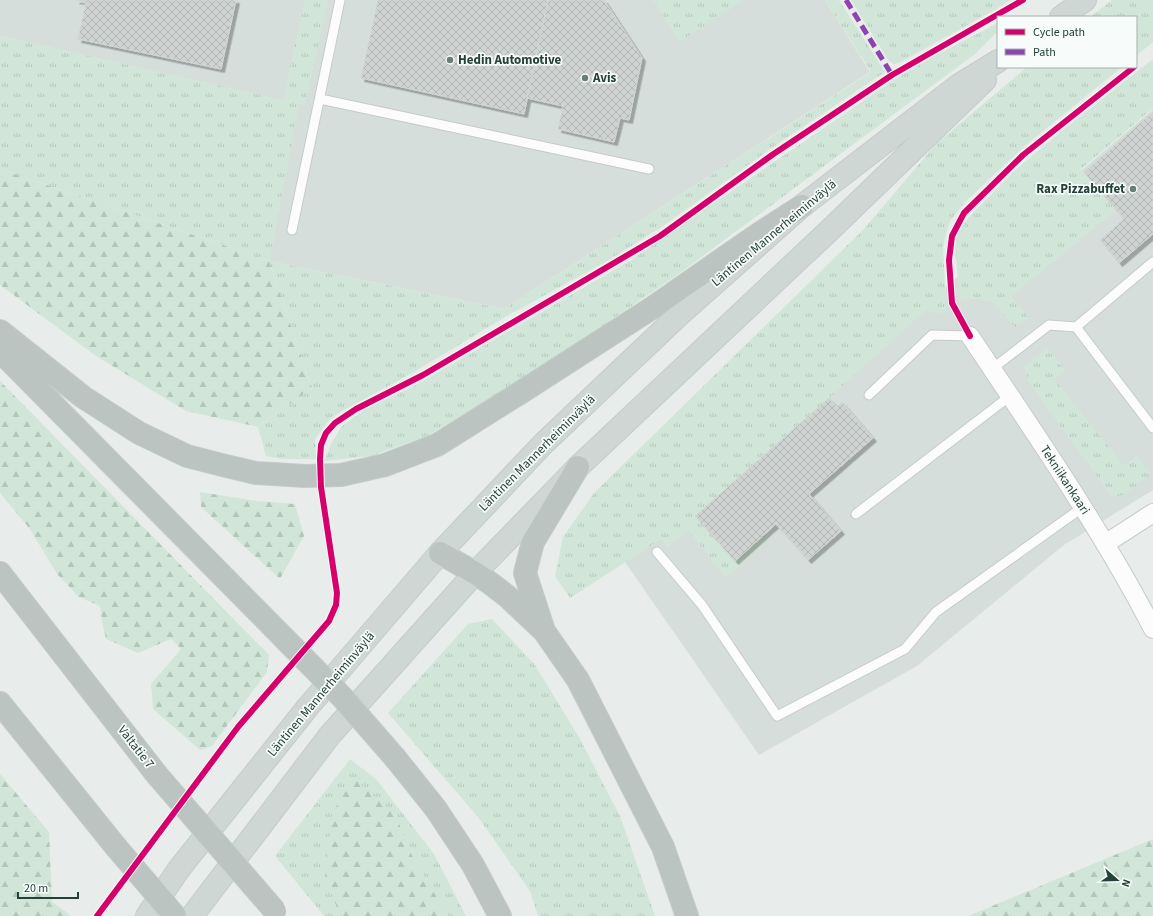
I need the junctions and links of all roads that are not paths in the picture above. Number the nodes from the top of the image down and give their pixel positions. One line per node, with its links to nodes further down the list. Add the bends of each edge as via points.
1 (340, 0): 6 (lane)
2 (1085, 0): 3 (main road)
3 (1062, 16)
4 (997, 62): 8 (main road, Läntinen Mannerheiminväylä, via 959,85)
5 (997, 68): 19 (main road, via 840,221)
6 (320, 99): 7 (lane); 9 (lane)
7 (649, 169)
8 (802, 206): 12 (highway, via 646,312 437,445 384,465 341,475 256,473 187,456 139,433 83,397); 25 (main road, Läntinen Mannerheiminväylä, via 679,315 549,439)
9 (292, 230)
10 (1153, 262): 11 (lane)
11 (1076, 327): 15 (lane, via 1049,326); 18 (lane)
12 (0, 331)
13 (970, 336): 15 (street, Tekniikankaari); 16 (lane, via 932,335)
14 (0, 351): 35 (highway, bridge, via 342,697 436,809 473,865)
15 (992, 369): 17 (street, Tekniikankaari)
16 (869, 395)
17 (1010, 396): 20 (street, Tekniikankaari); 22 (lane)
18 (1152, 423)
19 (578, 467): 26 (main road); 29 (highway, via 533,542 525,573)
20 (1083, 507): 23 (street, Tekniikankaari); 24 (lane, via 936,612 905,649 777,716 702,605)
21 (1153, 513): 23 (street)
22 (856, 514)
23 (1105, 544): 28 (street, Tekniikankaari)
24 (657, 552)
25 (440, 554): 26 (highway); 32 (main road, Läntinen Mannerheiminväylä, via 307,708 179,869)
26 (475, 572): 29 (highway, via 508,597); 34 (main road, via 330,735)
27 (0, 573): 31 (highway, Valtatie 7, bridge, via 157,775)
28 (1153, 629)
29 (544, 631): 36 (highway, via 578,680 656,833)
30 (0, 703): 33 (highway, bridge)
31 (277, 913)
32 (146, 916)
33 (175, 916)
34 (192, 916)
35 (500, 916)
36 (687, 916)

